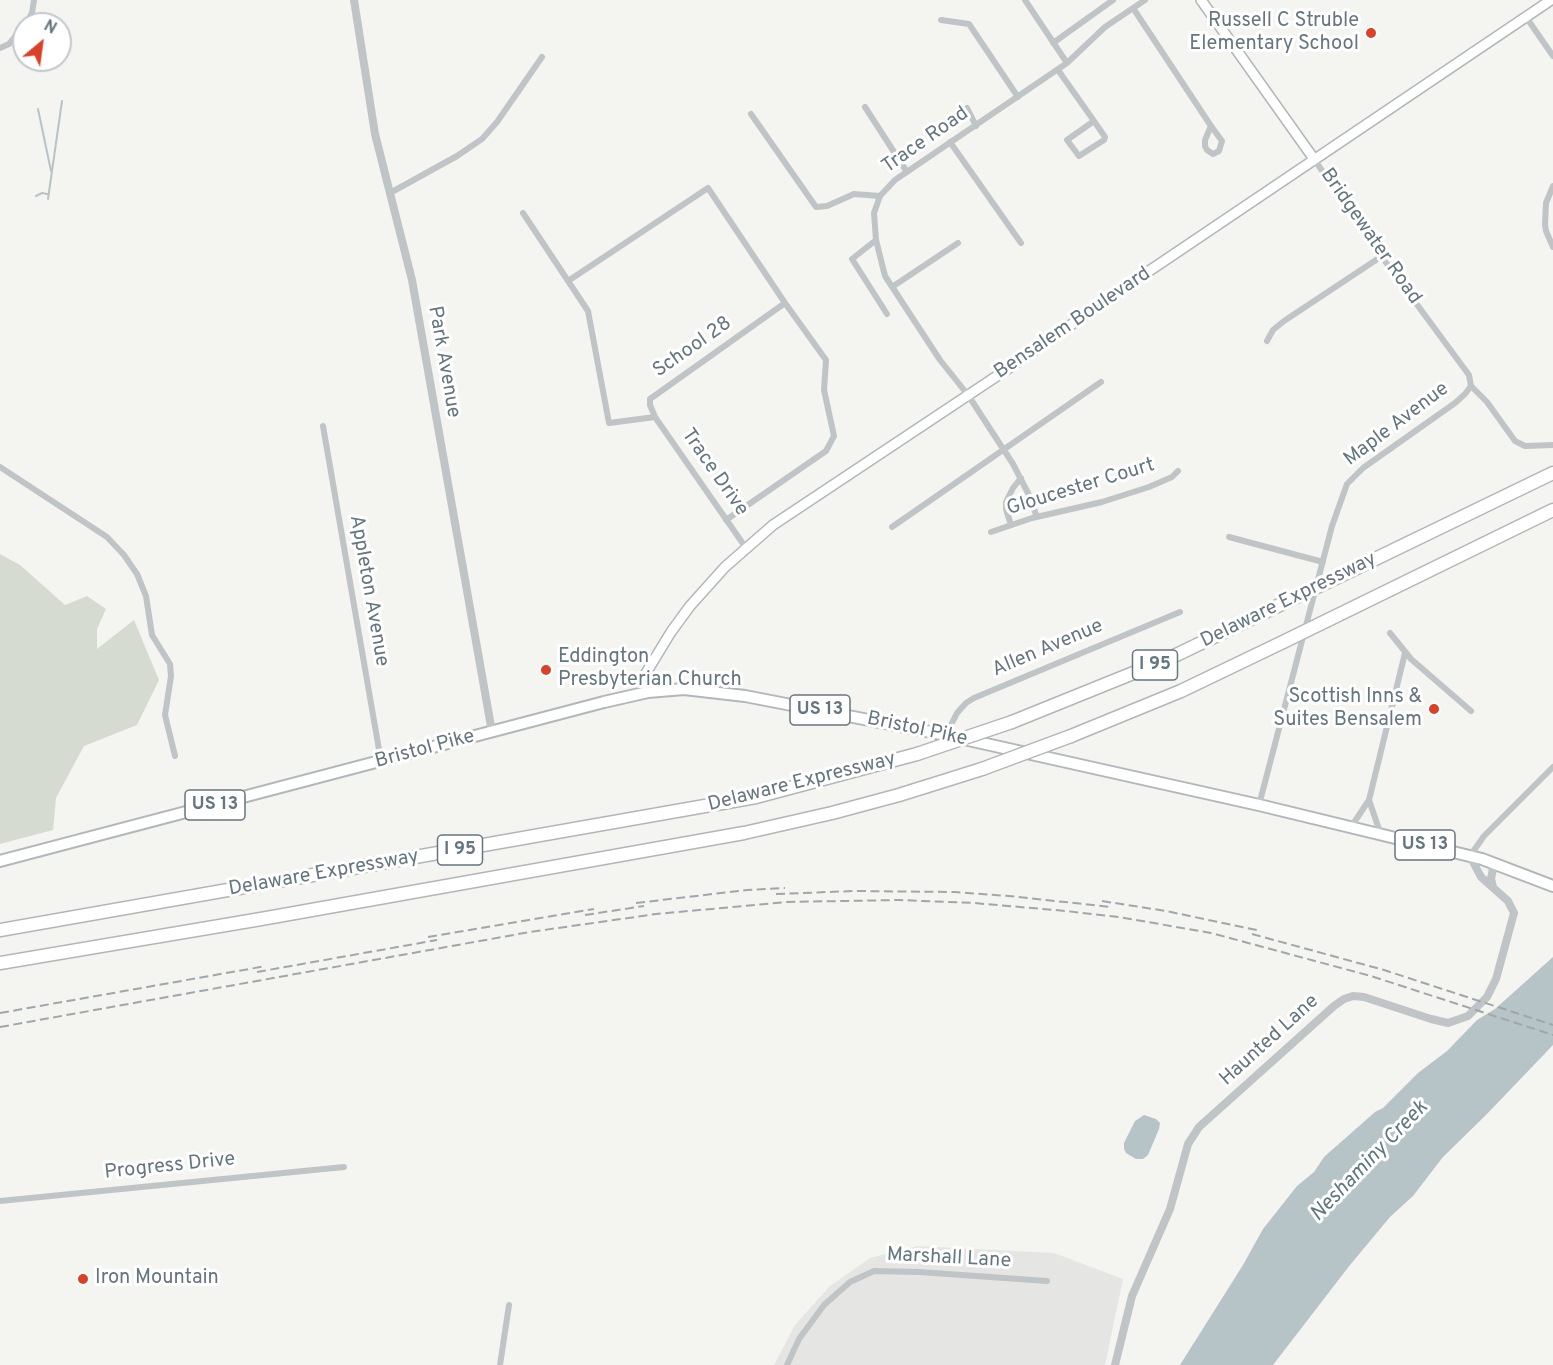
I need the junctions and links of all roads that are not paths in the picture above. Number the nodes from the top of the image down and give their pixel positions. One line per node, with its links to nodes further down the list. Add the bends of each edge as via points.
1 (354, 0): 26 (street, Park Avenue, via 380,161)
2 (1024, 0): 10 (street)
3 (1113, 0): 10 (street)
4 (1145, 0): 7 (street, Trace Road)
5 (1202, 0): 23 (main road, Bridgewater Road)
6 (1551, 0): 8 (main road, Bensalem Boulevard)
7 (1133, 8): 13 (street, Trace Road, via 1105,27); 21 (street)
8 (1526, 17): 11 (street); 23 (main road, Bensalem Boulevard)
9 (941, 20): 15 (street, via 969,24)
10 (1053, 43): 13 (street)
11 (1553, 56)
12 (542, 57): 26 (street, via 482,139)
13 (1067, 63): 14 (street, Trace Road)
14 (1058, 70): 15 (street, Trace Road); 18 (street)
15 (1018, 97): 20 (street, Trace Road)
16 (865, 107): 24 (street)
17 (751, 114): 27 (street, via 816,207 854,194)
18 (1094, 121): 18 (street, via 1105,139 1079,156 1067,140)
19 (940, 125): 20 (street, via 967,108)
20 (976, 126): 22 (street, Trace Road)
21 (1211, 126)
22 (950, 142): 24 (street, Trace Road); 31 (street)
23 (1314, 159): 33 (street, Bridgewater Road); 41 (main road, Bensalem Boulevard)
24 (907, 172): 27 (street, Trace Road)
25 (1553, 186): 32 (street, via 1546,203 1545,224)
26 (390, 193): 64 (street, Park Avenue, via 412,280)
27 (880, 196): 29 (street, Trace Road, via 874,213)
28 (523, 213): 34 (street)
29 (876, 240): 35 (street, Trace Road, via 883,270); 37 (street, via 852,259)
30 (958, 243): 35 (street)
31 (1021, 243)
32 (1553, 247)
33 (1382, 256): 38 (street, via 1284,321); 40 (street, Bridgewater Road, via 1469,375)
34 (567, 281): 36 (street, via 708,188); 42 (street, via 588,311 609,423)
35 (892, 287): 41 (street, Trace Road)
36 (784, 303): 42 (street, School 28, via 650,399); 52 (street, via 826,360 824,390 834,435 826,452)
37 (887, 314)
38 (1267, 341)
39 (1101, 382): 45 (street)
40 (1471, 386): 44 (street, Bridgewater Road, via 1517,443); 58 (street, Maple Avenue, via 1455,403 1363,468 1347,484)
41 (968, 395): 45 (street, Trace Road); 57 (main road, Bensalem Boulevard, via 786,515)
42 (655, 417): 52 (street, Trace Drive)
43 (323, 426): 67 (street, Appleton Avenue)
44 (1553, 445)
45 (1003, 449): 49 (street, Trace Road); 54 (street)
46 (0, 467): 66 (street, via 107,537 137,574 146,596 154,640 170,664 165,715)
47 (1178, 471): 51 (street, Gloucester Court, via 1149,487)
48 (1553, 473): 78 (highway, Delaware Expressway / I 95, bridge, via 1168,659 1067,702 917,754 756,797)
49 (1021, 478): 51 (street, Trace Road); 53 (street, via 1006,502)
50 (1553, 510): 79 (highway, Delaware Expressway / I 95, bridge, via 1181,691 982,769 898,795 723,837)
51 (1037, 517): 53 (street, Gloucester Court)
52 (726, 520): 57 (street, Trace Drive)
53 (1011, 525): 55 (street, Gloucester Court)
54 (892, 527)
55 (991, 532)
56 (1229, 537): 58 (street)
57 (746, 548): 62 (main road, Bensalem Boulevard, via 712,579 671,632 646,674)
58 (1323, 562): 70 (street, Maple Avenue)
59 (1180, 612): 65 (street, Allen Avenue, via 974,698 961,708)
60 (1390, 633): 61 (street)
61 (1405, 653): 63 (street); 69 (street)
62 (648, 692): 64 (main road, Bristol Pike / US 13); 65 (main road, Bristol Pike / US 13, via 723,692)
63 (1471, 711)
64 (492, 732): 67 (main road, Bristol Pike / US 13)
65 (946, 735): 70 (main road, Bristol Pike / US 13)
66 (175, 756)
67 (381, 761): 74 (main road, Bristol Pike / US 13)
68 (1553, 767): 73 (street, via 1484,836)
69 (1369, 800): 71 (street); 72 (street)
70 (1259, 805): 71 (main road, Bristol Pike / US 13)
71 (1351, 827): 72 (main road, Bristol Pike / US 13)
72 (1381, 835): 73 (main road, Bristol Pike / US 13)
73 (1470, 856): 75 (main road, Bristol Pike / US 13); 77 (street, Haunted Lane, via 1481,877)
74 (0, 861)
75 (1494, 863): 76 (main road, Bristol Pike / US 13); 77 (street)
76 (1553, 886)
77 (1493, 887): 86 (street, Haunted Lane, via 1512,905 1514,918 1494,986 1474,1012 1455,1022 1443,1022 1364,997 1344,999 1195,1131 1170,1209 1132,1296)
78 (0, 930)
79 (0, 963)
80 (344, 1167): 81 (street, Progress Drive)
81 (0, 1201)
82 (1047, 1281): 85 (street, Marshall Lane, via 874,1271 850,1282 824,1305 799,1339)
83 (509, 1305): 84 (street)
84 (500, 1365)
85 (787, 1365)
86 (1115, 1365)

